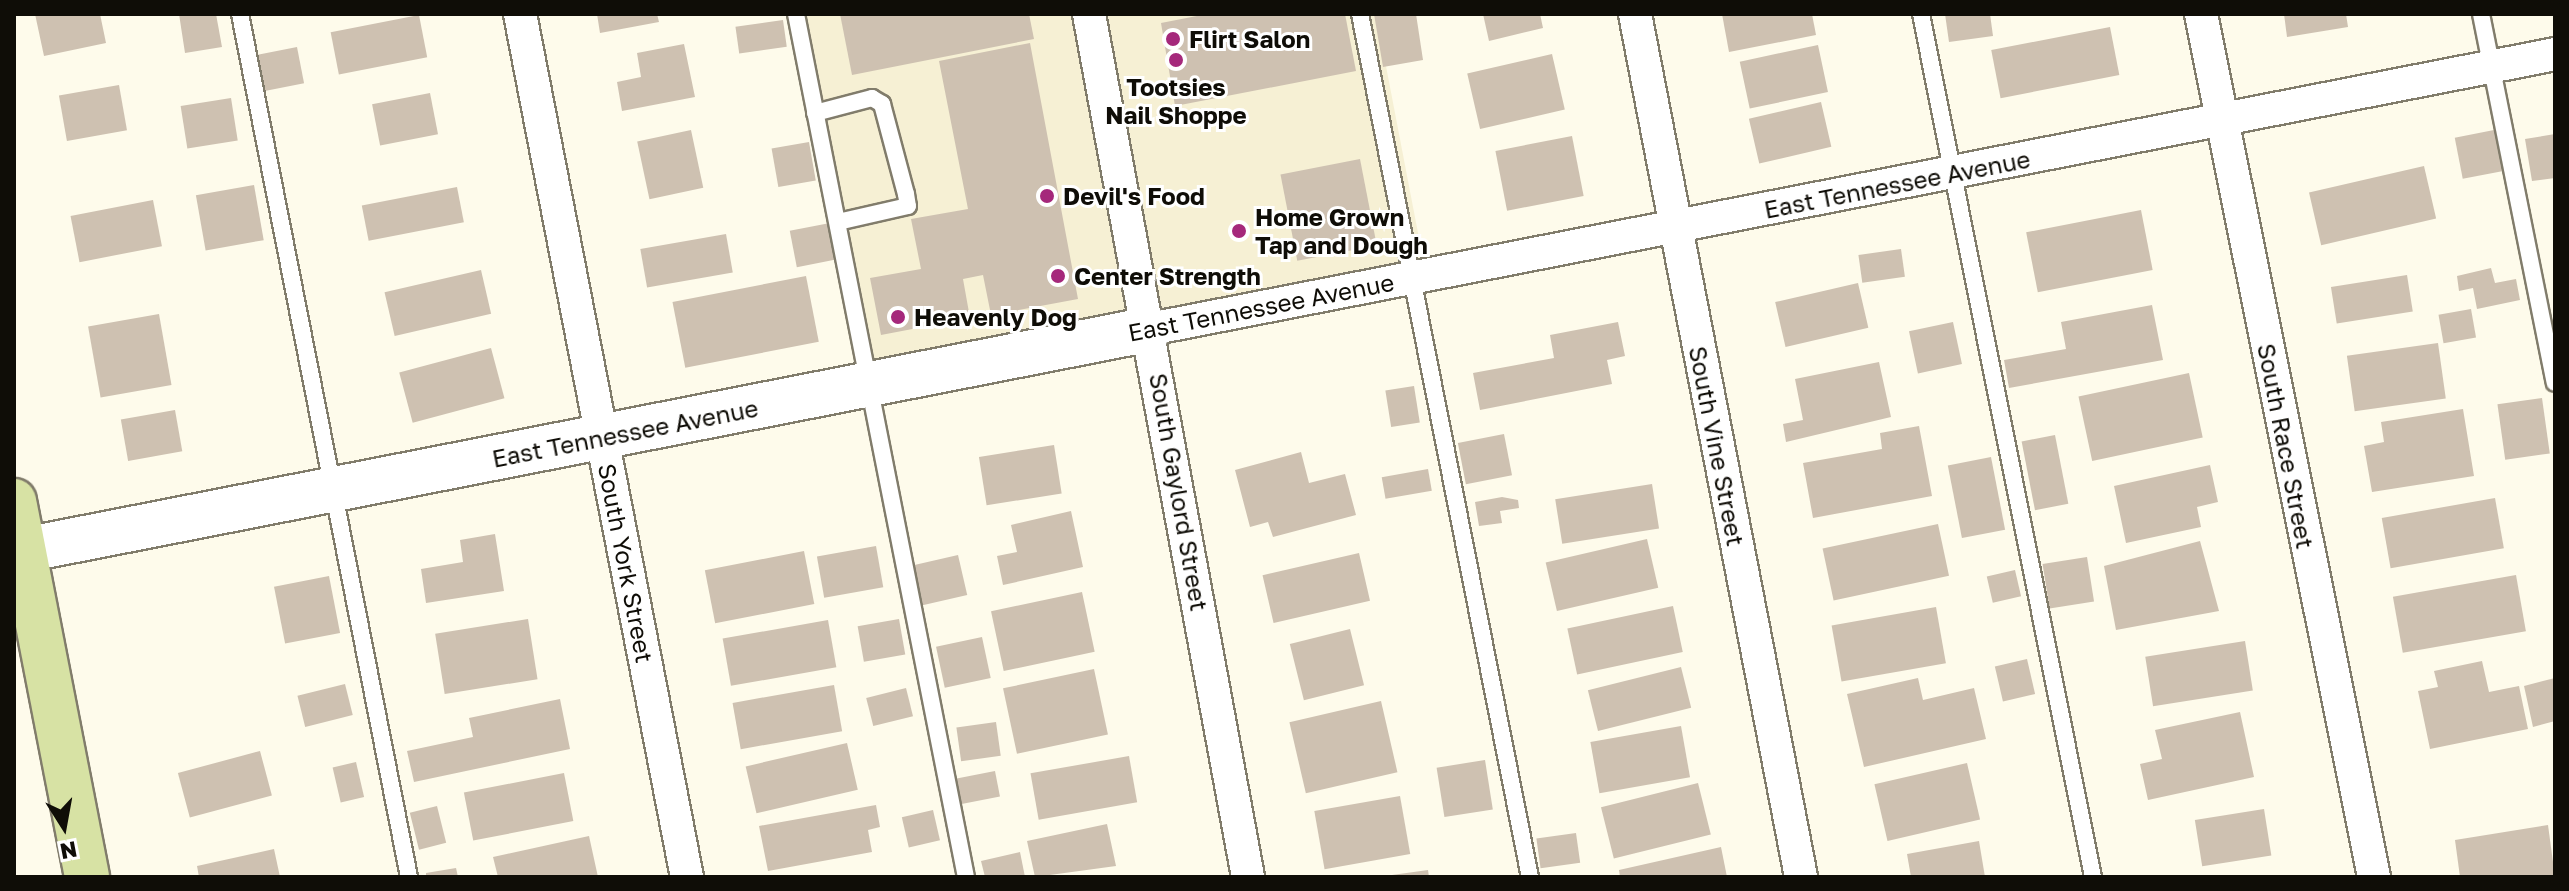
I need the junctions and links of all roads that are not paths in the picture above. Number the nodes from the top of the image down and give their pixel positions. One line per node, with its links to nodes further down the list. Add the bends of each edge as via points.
1 (240, 14): 22 (lane)
2 (520, 14): 21 (street, South York Street)
3 (796, 14): 12 (lane)
4 (1089, 14): 18 (street, South Gaylord Street)
5 (1360, 14): 17 (lane)
6 (1635, 14): 16 (street, South Vine Street)
7 (1921, 14): 14 (lane)
8 (2201, 14): 13 (street, South Race Street)
9 (2481, 14): 11 (lane)
10 (2555, 54): 11 (street, East Tennessee Avenue)
11 (2492, 67): 13 (street, East Tennessee Avenue); 19 (lane)
12 (815, 113): 15 (lane); 15 (lane, via 872,98 882,104 906,194 908,206)
13 (2221, 119): 14 (street, East Tennessee Avenue); 33 (street, South Race Street)
14 (1952, 173): 16 (street, East Tennessee Avenue); 32 (lane)
15 (838, 222): 20 (lane)
16 (1674, 228): 17 (street, East Tennessee Avenue); 31 (street, South Vine Street)
17 (1412, 277): 18 (street, East Tennessee Avenue); 30 (lane)
18 (1150, 329): 20 (street, East Tennessee Avenue); 29 (street, South Gaylord Street)
19 (2555, 383)
20 (872, 384): 21 (street, East Tennessee Avenue); 28 (lane)
21 (602, 437): 22 (street, East Tennessee Avenue); 27 (street, South York Street)
22 (337, 490): 24 (street, East Tennessee Avenue); 26 (lane)
23 (14, 501): 24 (main road)
24 (19, 551): 25 (main road)
25 (87, 877)
26 (409, 877)
27 (687, 877)
28 (966, 877)
29 (1248, 877)
30 (1530, 877)
31 (1801, 877)
32 (2093, 877)
33 (2374, 877)

